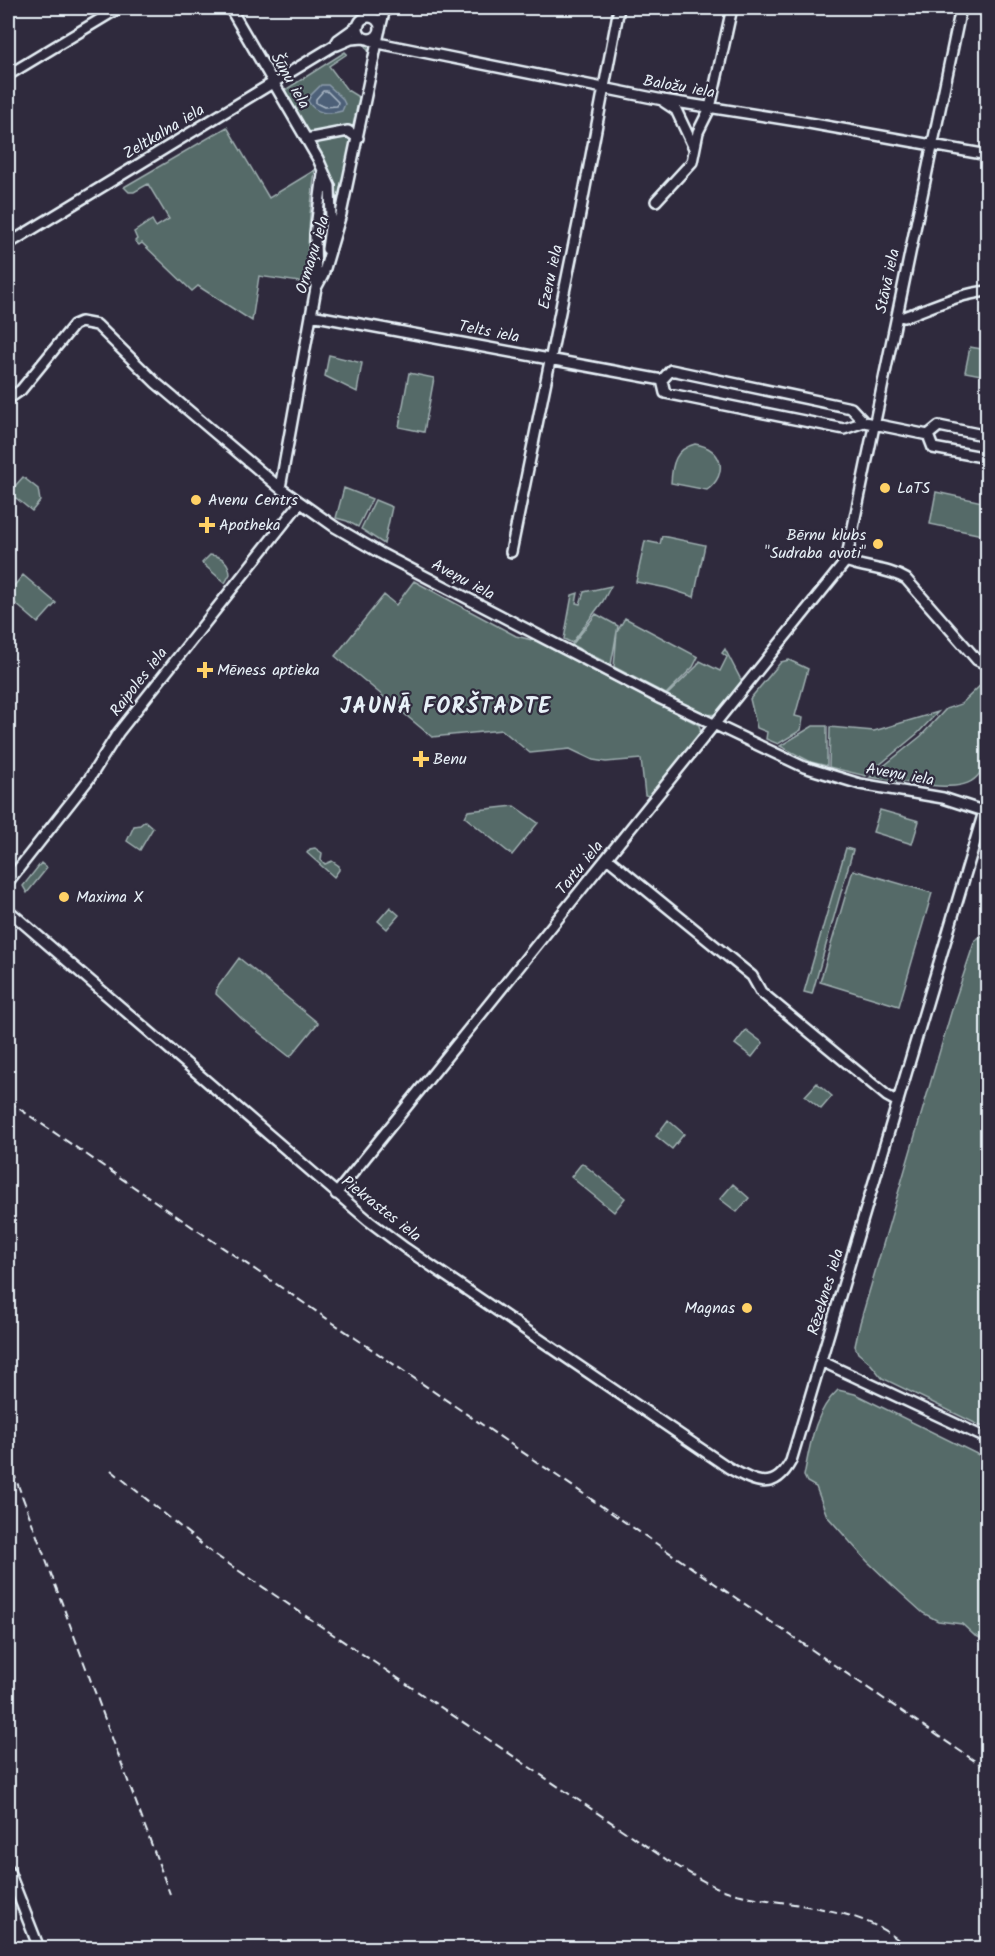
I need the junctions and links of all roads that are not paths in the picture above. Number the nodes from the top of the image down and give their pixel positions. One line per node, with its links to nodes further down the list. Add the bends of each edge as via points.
1 (119, 8): 14 (street)
2 (230, 8): 15 (street, Šūņu iela)
3 (380, 8): 8 (street)
4 (385, 8): 10 (street, Ormaņu iela)
5 (619, 8): 16 (street, Ezeru iela)
6 (732, 8): 18 (street)
7 (961, 8): 21 (street, Stāvā iela)
8 (369, 18): 9 (street); 10 (street, via 376,20)
9 (359, 26): 11 (street); 13 (street)
10 (380, 31): 11 (street, via 375,38); 12 (street, Ormaņu iela)
11 (366, 39): 12 (street, Baložu iela); 13 (street)
12 (378, 43): 16 (street, Baložu iela); 19 (street, Ormaņu iela)
13 (335, 45): 15 (street, Zeltkalna iela)
14 (8, 75)
15 (274, 83): 20 (street, Šūņu iela); 26 (street, Zeltkalna iela)
16 (603, 89): 17 (street, Baložu iela); 32 (street, Ezeru iela)
17 (663, 100): 18 (street, Baložu iela); 22 (street, via 676,110)
18 (710, 108): 21 (street, Baložu iela); 22 (street)
19 (358, 138): 20 (street, via 348,131); 27 (street, Ormaņu iela)
20 (306, 139): 24 (street, Šūņu iela)
21 (932, 145): 23 (street, Baložu iela); 35 (street, Stāvā iela)
22 (694, 148): 25 (street, via 692,162)
23 (986, 153)
24 (323, 169): 27 (street, Šūņu iela, via 332,203); 28 (street, via 315,235)
25 (657, 201)
26 (8, 244)
27 (323, 275): 28 (street, Ormaņu iela)
28 (316, 288): 30 (street, Ormaņu iela)
29 (987, 291): 31 (street, via 971,292)
30 (311, 315): 32 (street, Telts iela); 39 (street, Ormaņu iela)
31 (904, 317)
32 (550, 358): 33 (street, Telts iela); 41 (street, Ezeru iela)
33 (662, 380): 35 (street, Telts iela, via 671,370 851,408); 35 (street, Telts iela, via 666,393 844,429)
34 (8, 400): 39 (street, Aveņu iela, via 21,390 74,325 97,325 156,383)
35 (869, 423): 36 (street, Telts iela); 42 (street, Stāvā iela)
36 (928, 435): 37 (street, Telts iela, via 939,426); 38 (street, Telts iela, via 933,448)
37 (987, 436)
38 (987, 458)
39 (280, 488): 40 (street, Aveņu iela)
40 (300, 503): 44 (street, Aveņu iela, via 380,553); 48 (street, Raipoles iela, via 118,733 89,779)
41 (511, 552)
42 (846, 561): 43 (street, via 906,579 977,660); 44 (street, Tartu iela)
43 (987, 665)
44 (714, 726): 46 (street, Aveņu iela, via 826,775 943,798); 47 (street, Tartu iela)
45 (987, 798): 46 (street, Rēzeknes iela)
46 (983, 811): 50 (street, Rēzeknes iela)
47 (607, 858): 50 (street, via 752,976 761,992); 51 (street, Tartu iela)
48 (8, 882)
49 (8, 910): 51 (street, Piekrastes iela)
50 (898, 1102): 52 (street, Rēzeknes iela)
51 (336, 1194): 54 (street, Piekrastes iela, via 405,1248 729,1468)
52 (821, 1361): 53 (street); 54 (street, Rēzeknes iela, via 792,1461 779,1478)
53 (987, 1439)
54 (769, 1482)
55 (8, 1869): 56 (street)
56 (39, 1948)

